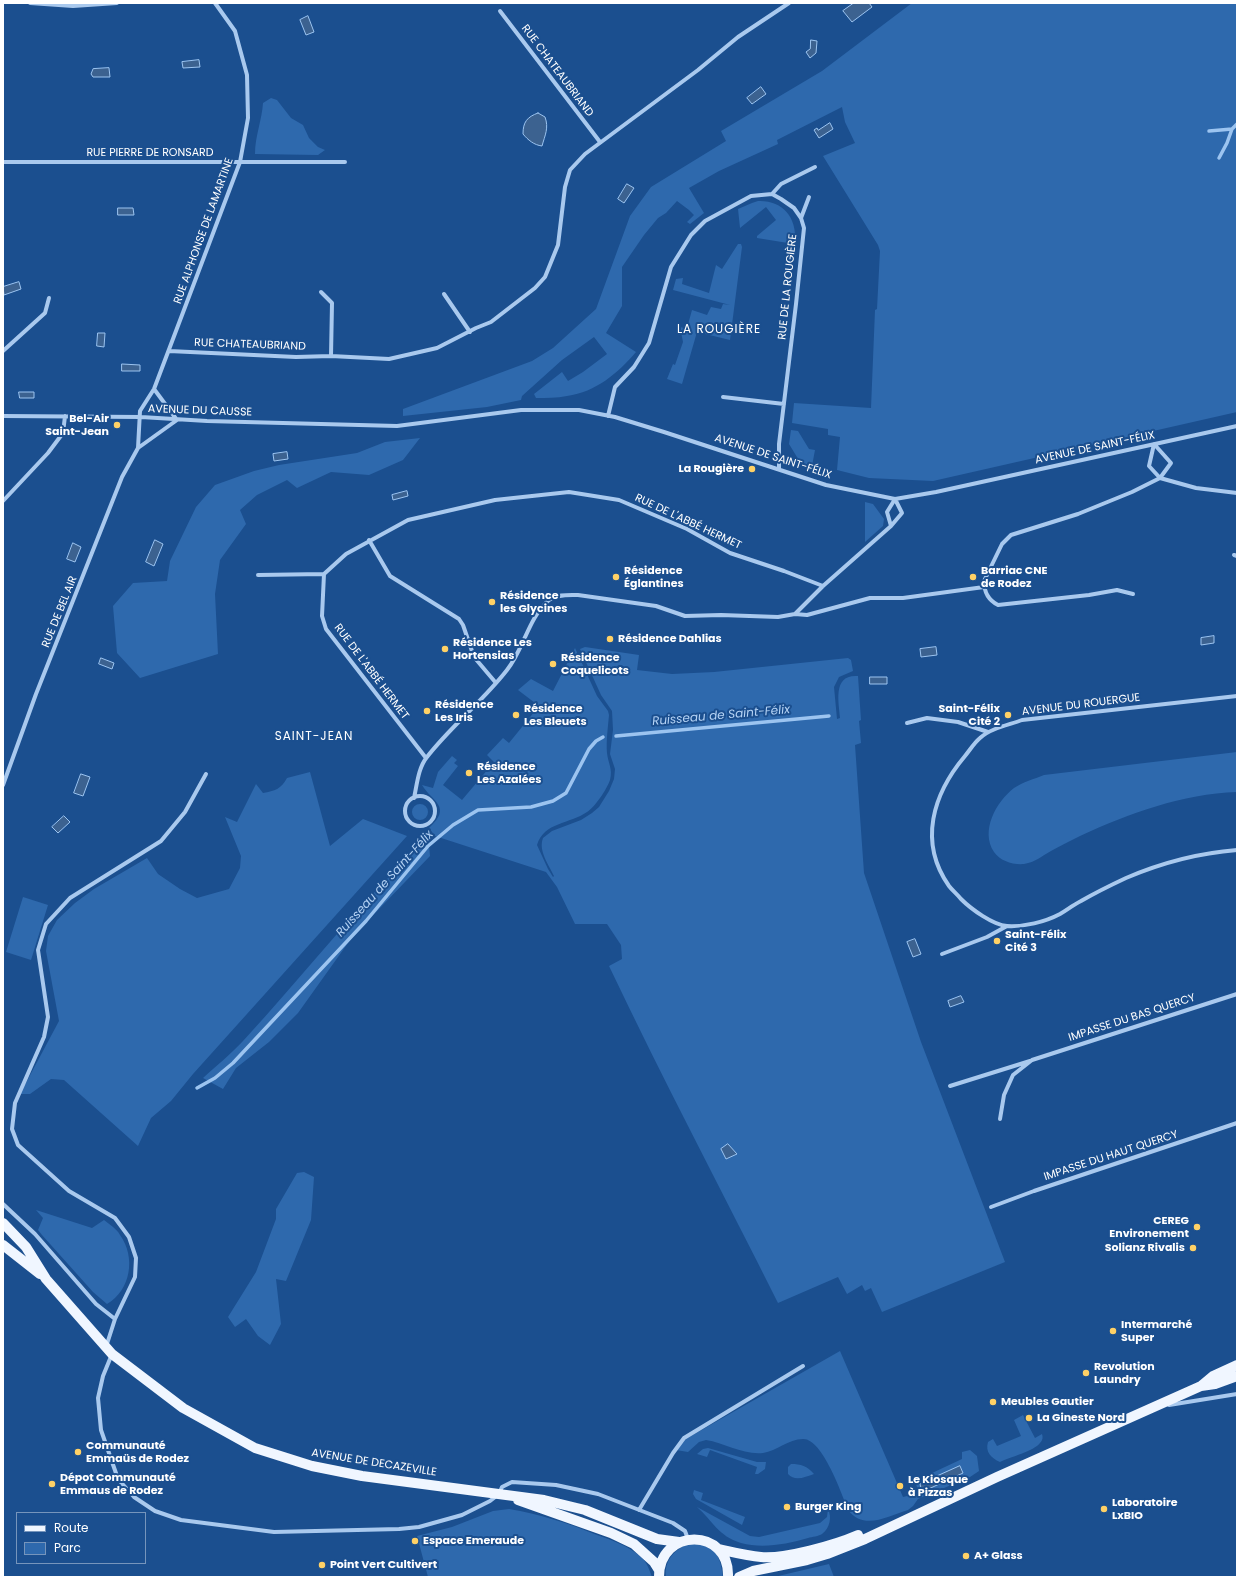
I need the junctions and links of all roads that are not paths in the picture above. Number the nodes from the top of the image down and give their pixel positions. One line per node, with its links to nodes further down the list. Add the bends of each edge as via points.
1 (30, 3): 2 (street, via 73,6)
2 (117, 3)
3 (215, 3): 8 (street, RUE ALPHONSE DE LAMARTINE, via 235,31 247,76 248,118)
4 (789, 3): 6 (street, RUE CHATEAUBRIAND, via 738,37 698,70)
5 (500, 11): 6 (street, RUE CHATEAUBRIAND)
6 (600, 142): 17 (street, RUE CHATEAUBRIAND, via 570,170 564,189 558,245 545,277 535,288 491,322)
7 (3, 162): 8 (street, RUE PIERRE DE RONSARD)
8 (240, 162): 9 (street, RUE PIERRE DE RONSARD); 19 (street, RUE ALPHONSE DE LAMARTINE)
9 (345, 162)
10 (815, 167): 11 (street, via 780,184)
11 (772, 194): 13 (street, RUE DE LA ROUGIÈRE, via 794,208); 26 (street, via 751,196 705,221 691,235 671,267 649,343 634,367 615,387)
12 (809, 196): 13 (street)
13 (801, 218): 23 (street, RUE DE LA ROUGIÈRE, via 804,228 803,243)
14 (321, 292): 20 (street, via 332,303)
15 (444, 294): 17 (street)
16 (49, 298): 18 (street, via 45,313)
17 (470, 332): 20 (street, RUE CHATEAUBRIAND, via 437,348 389,359)
18 (3, 351)
19 (169, 351): 20 (street, RUE CHATEAUBRIAND, via 296,357); 21 (street, RUE ALPHONSE DE LAMARTINE)
20 (331, 356)
21 (154, 389): 27 (street, RUE ALPHONSE DE LAMARTINE, via 140,411); 28 (street)
22 (723, 397): 23 (street)
23 (784, 404): 33 (street, RUE DE LA ROUGIÈRE)
24 (3, 416): 25 (street, AVENUE DU CAUSSE)
25 (65, 416): 27 (street, AVENUE DU CAUSSE); 37 (street, via 63,433)
26 (608, 416): 29 (street, AVENUE DE SAINT-FÉLIX, via 579,410 521,410); 33 (street, AVENUE DE SAINT-FÉLIX)
27 (141, 417): 28 (street, AVENUE DU CAUSSE); 32 (street, RUE DE BEL AIR)
28 (177, 420): 29 (street, AVENUE DU CAUSSE); 32 (street, RUE DE BEL AIR)
29 (397, 426)
30 (1237, 426): 31 (street, AVENUE DE SAINT-FÉLIX)
31 (1154, 444): 34 (street, via 1149,466); 34 (street, via 1171,463); 36 (street, AVENUE DE SAINT-FÉLIX)
32 (138, 448): 52 (street, RUE DE BEL AIR, via 122,477 36,694)
33 (779, 469): 36 (street, AVENUE DE SAINT-FÉLIX, via 826,485)
34 (1160, 478): 35 (street, via 1196,488); 43 (street, via 1078,514 1011,535 1002,544 984,581)
35 (1237, 493)
36 (895, 499): 38 (street, via 886,512); 38 (street, via 902,513)
37 (3, 501)
38 (891, 526): 42 (street)
39 (369, 540): 40 (street, RUE DE L'ABBÉ HERMET, via 346,554); 42 (street, RUE DE L'ABBÉ HERMET, via 408,520 495,500 569,492 619,500 674,523 730,553); 46 (street, via 390,576 459,619 474,657)
40 (324, 574): 41 (street); 50 (street, RUE DE L'ABBÉ HERMET, via 322,616 326,629)
41 (258, 575)
42 (823, 586): 45 (street)
43 (984, 587): 44 (street, via 990,601 998,605 1117,590); 45 (street, via 903,598 870,598 807,615)
44 (1133, 594)
45 (795, 614): 46 (street, via 778,617 685,616 656,606 566,595 551,599 539,610 508,668)
46 (496, 683): 50 (street)
47 (1237, 696): 49 (street, AVENUE DU ROUERGUE, via 1022,720)
48 (906, 723): 49 (street, via 927,718 958,722)
49 (988, 732): 55 (street, AVENUE DU ROUERGUE, via 954,769 938,797 932,824 932,846 938,866 949,886 967,905 988,919)
50 (426, 758): 53 (street, via 418,777)
51 (206, 774): 67 (street, via 185,812 161,841 70,898 46,924 38,950 48,1017 44,1037 15,1103 12,1129 18,1145 69,1191 115,1218 129,1238 136,1258 135,1277)
52 (3, 785)
53 (414, 798): 53 (street, via 407,805 407,819 415,825 424,826 435,816 434,806 428,799 419,796)
54 (1237, 850): 55 (street, AVENUE DU ROUERGUE, via 1176,860 1126,878 1059,914 1032,924)
55 (1007, 926): 56 (street, via 987,937)
56 (942, 954)
57 (1237, 994): 58 (street, IMPASSE DU BAS QUERCY)
58 (1032, 1060): 59 (street, IMPASSE DU BAS QUERCY); 60 (street, IMPASSE DU BAS QUERCY, via 1013,1075 1004,1095)
59 (950, 1086)
60 (1000, 1119)
61 (1237, 1123): 63 (street, IMPASSE DU HAUT QUERCY)
62 (3, 1204): 67 (street, via 35,1234 96,1304)
63 (991, 1207)
64 (3, 1223): 66 (main road, AVENUE DE DECAZEVILLE, via 26,1247)
65 (3, 1245): 66 (main road, AVENUE DE DECAZEVILLE)
66 (46, 1278): 68 (main road, AVENUE DE DECAZEVILLE)
67 (115, 1319): 68 (street)
68 (109, 1350): 75 (main road, AVENUE DE DECAZEVILLE, via 183,1408 255,1448 312,1466 362,1476); 75 (street, via 98,1398 101,1430 118,1479 134,1497 155,1511 181,1520 274,1532 372,1531 419,1527 462,1515)
69 (1237, 1365): 72 (main road, via 1213,1376)
70 (803, 1366): 76 (street, via 684,1438)
71 (1237, 1376): 72 (main road)
72 (1201, 1386): 74 (main road)
73 (1237, 1394): 74 (street)
74 (1152, 1407): 77 (main road)
75 (499, 1494): 76 (street, via 502,1487 512,1482 556,1485 598,1494); 78 (main road, AVENUE DE DECAZEVILLE, via 544,1500 585,1510 657,1539); 80 (main road, AVENUE DE DECAZEVILLE, via 611,1533 634,1544 654,1562)
76 (639, 1510): 78 (street, via 673,1523 686,1531)
77 (887, 1528): 79 (main road, AVENUE DE DECAZEVILLE, via 811,1550 774,1556 761,1557); 82 (main road, via 827,1554)
78 (684, 1541): 79 (main road, AVENUE DE DECAZEVILLE, via 702,1540); 80 (main road, via 666,1554)
79 (718, 1548): 81 (main road, via 725,1559)
80 (659, 1573)
81 (728, 1577)
82 (739, 1577)

